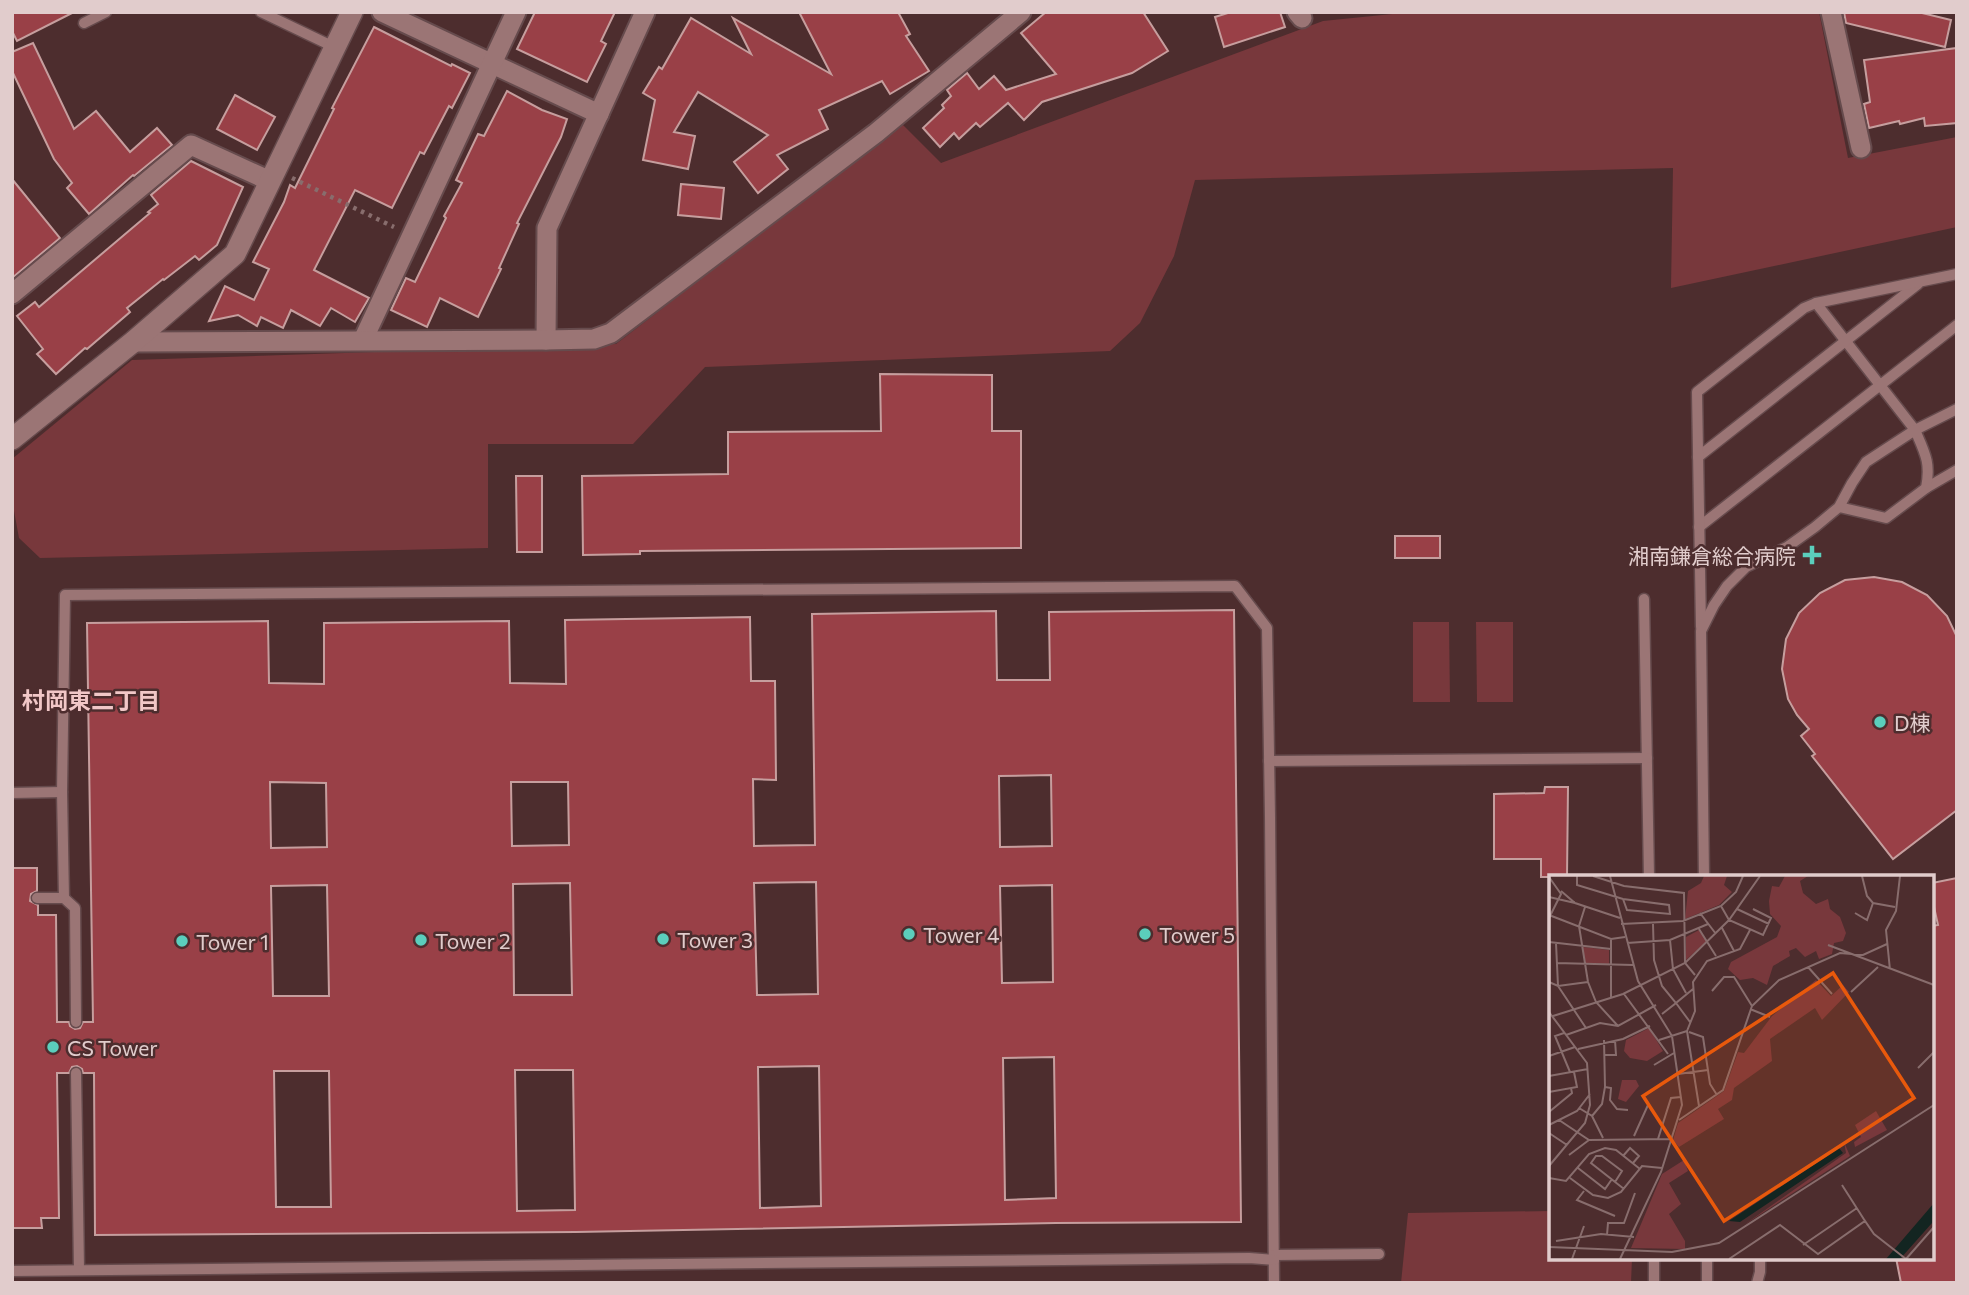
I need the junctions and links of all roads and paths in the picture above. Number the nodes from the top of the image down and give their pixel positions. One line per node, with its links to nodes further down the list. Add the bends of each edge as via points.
1 (106, 12): 9 (lane)
2 (261, 12): 10 (lane)
3 (352, 12): 10 (street)
4 (382, 12): 11 (street)
5 (516, 12): 11 (street)
6 (645, 12): 12 (street)
7 (1021, 12): 22 (street, via 876,133 611,333 594,339)
8 (1831, 12): 13 (street)
9 (84, 23)
10 (335, 48): 14 (street)
11 (492, 64): 12 (street); 15 (street)
12 (599, 114): 22 (street, via 547,228)
13 (1861, 148)
14 (273, 176): 15 (path); 18 (street, via 191,145); 24 (street, via 235,254)
15 (410, 235): 21 (street)
16 (1957, 274): 17 (lane)
17 (1921, 282): 19 (lane); 23 (lane)
18 (12, 294)
19 (1816, 303): 23 (lane); 29 (lane, via 1697,392)
20 (1957, 326): 25 (lane)
21 (363, 340): 22 (street); 24 (street)
22 (546, 340)
23 (1846, 340): 25 (lane); 29 (lane)
24 (133, 342): 28 (street)
25 (1881, 384): 27 (lane); 33 (lane)
26 (1957, 409): 27 (lane)
27 (1915, 430): 31 (lane, via 1927,458); 32 (lane, via 1867,462)
28 (12, 439)
29 (1698, 457): 33 (lane)
30 (1957, 470): 31 (lane)
31 (1926, 488): 32 (lane, via 1886,518)
32 (1839, 507): 35 (lane, via 1787,547 1746,568 1714,604)
33 (1699, 527): 35 (lane)
34 (1644, 599): 36 (lane)
35 (1701, 631): 41 (lane)
36 (1647, 758): 37 (lane); 40 (lane)
37 (1269, 761): 38 (lane, via 1267,628 1235,586 65,595); 47 (lane)
38 (62, 792): 39 (lane); 43 (lane)
39 (12, 793)
40 (1649, 875)
41 (1704, 875)
42 (37, 898): 43 (lane)
43 (64, 898): 44 (lane, via 75,908)
44 (76, 1022)
45 (76, 1073): 51 (lane)
46 (1379, 1254): 47 (lane)
47 (1273, 1258): 51 (lane); 53 (lane)
48 (1654, 1260): 54 (lane)
49 (1707, 1260): 55 (lane)
50 (1760, 1260): 56 (lane)
51 (79, 1269): 52 (lane)
52 (12, 1271)
53 (1274, 1283)
54 (1654, 1283)
55 (1707, 1283)
56 (1757, 1283)

